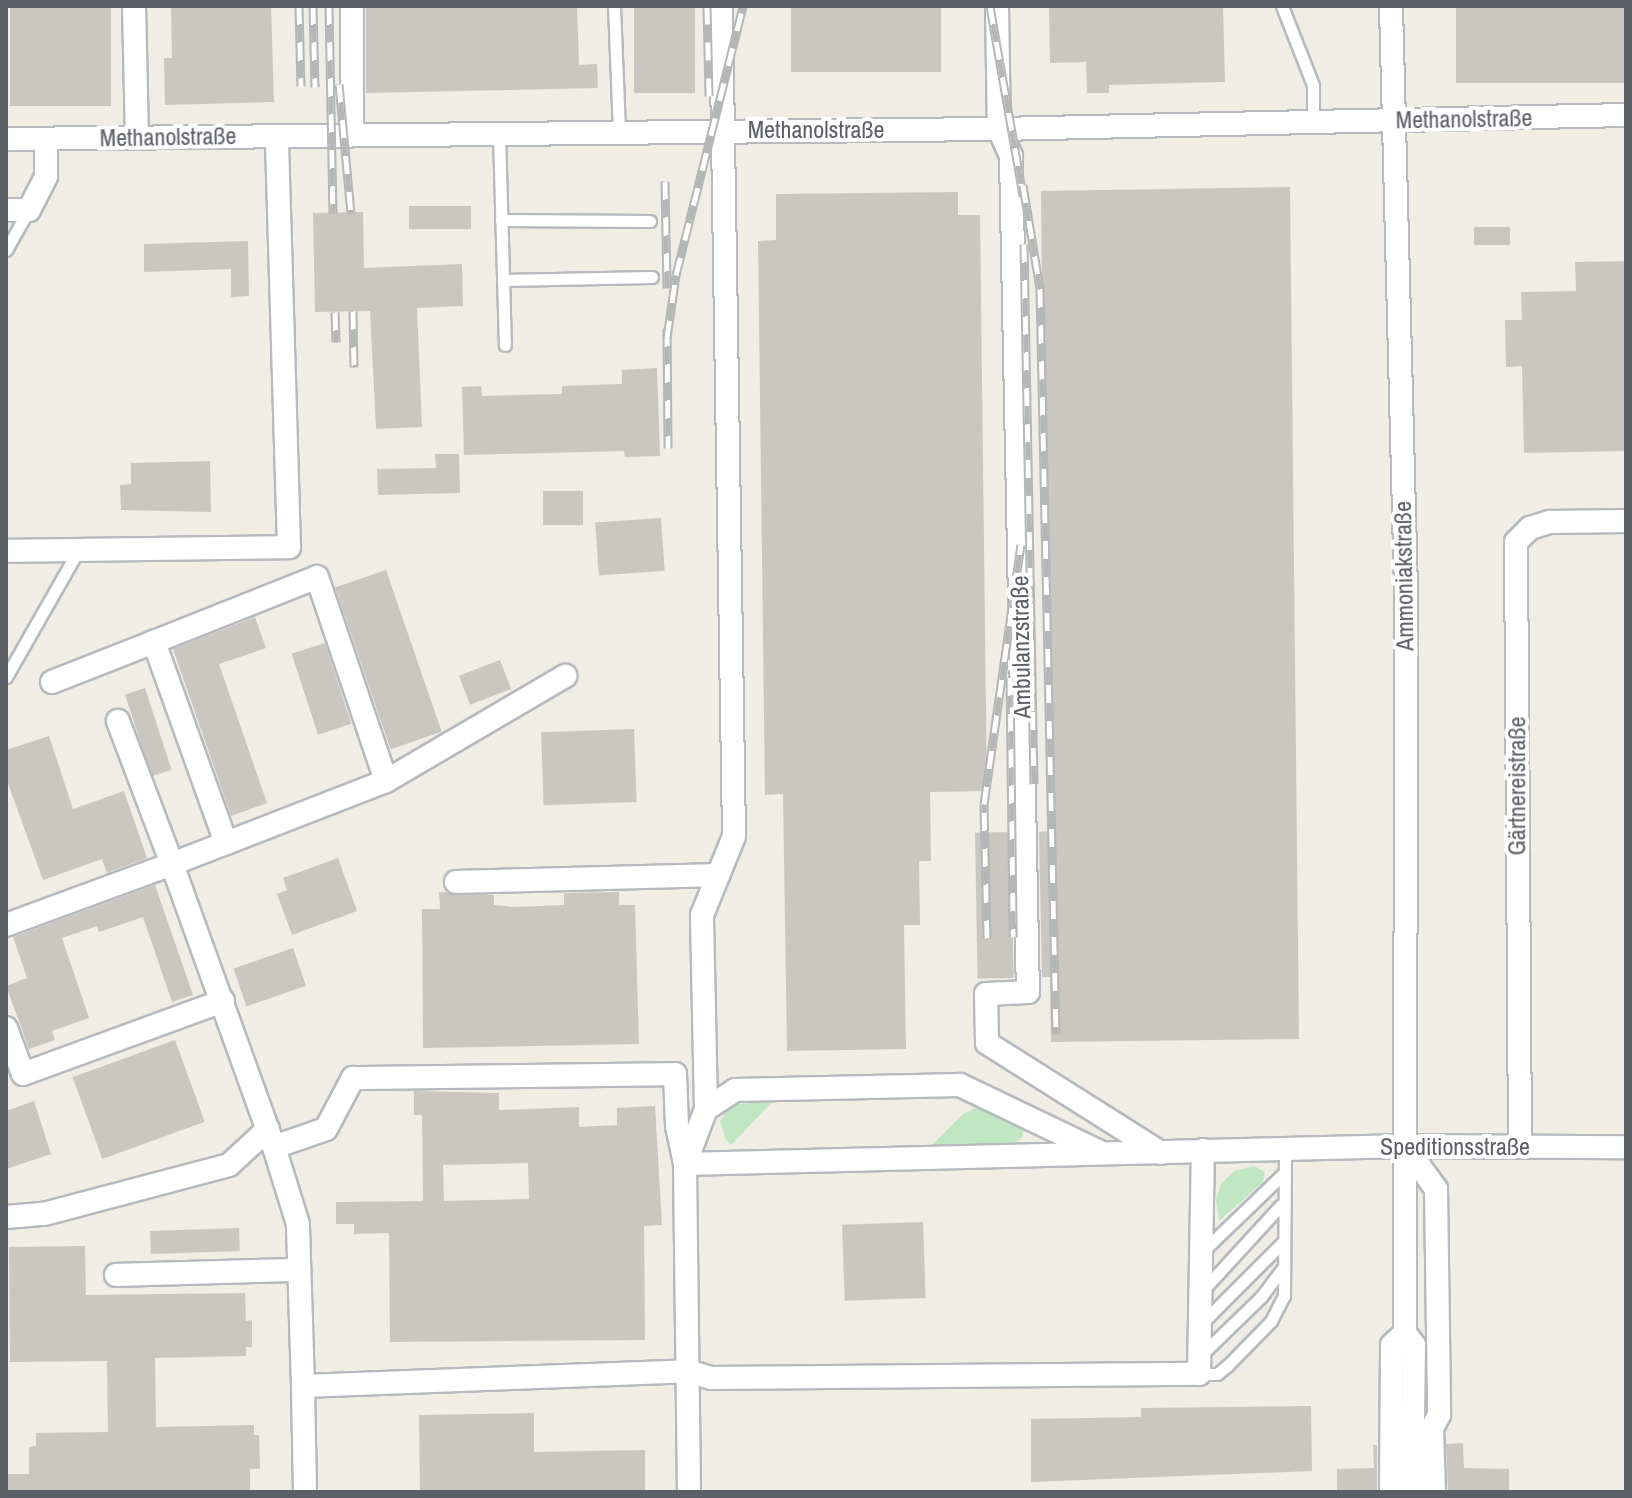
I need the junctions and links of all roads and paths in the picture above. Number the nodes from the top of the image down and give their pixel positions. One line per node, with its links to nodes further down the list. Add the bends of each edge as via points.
1 (134, 6): 17 (street)
2 (352, 6): 15 (street)
3 (614, 6): 13 (lane)
4 (721, 6): 12 (street)
5 (997, 6): 11 (street, Ambulanzstraße)
6 (1282, 6): 10 (lane, via 1313,85)
7 (1391, 6): 9 (street, Ammoniakstraße)
8 (1626, 115): 9 (street, Methanolstraße)
9 (1394, 121): 10 (street, Methanolstraße); 46 (street, Ammoniakstraße, via 1406,591)
10 (1313, 122): 11 (street, Methanolstraße)
11 (999, 129): 12 (street, Methanolstraße); 52 (street, Ambulanzstraße, via 1011,156 1028,992 986,994 987,1043)
12 (724, 130): 13 (street, Methanolstraße); 38 (street, via 734,836)
13 (619, 131): 14 (street, Methanolstraße)
14 (499, 133): 15 (street, Methanolstraße); 21 (lane)
15 (352, 135): 16 (street, Methanolstraße)
16 (277, 136): 17 (street, Methanolstraße); 29 (street, via 289,547)
17 (137, 137): 19 (street, Methanolstraße)
18 (6, 139): 19 (street, Methanolstraße)
19 (46, 139): 20 (street, via 46,176)
20 (17, 210): 23 (lane)
21 (501, 220): 22 (lane); 25 (lane)
22 (650, 221)
23 (6, 250)
24 (652, 277): 25 (lane)
25 (503, 280): 26 (lane)
26 (505, 345)
27 (1626, 521): 47 (street, Gärtnereistraße, via 1550,522 1530,528 1516,542)
28 (6, 551): 29 (street)
29 (78, 551): 32 (lane)
30 (154, 642): 33 (street); 35 (street, via 317,577); 36 (street)
31 (565, 676): 35 (street)
32 (6, 677)
33 (52, 682)
34 (118, 721): 37 (street)
35 (386, 781): 36 (street)
36 (226, 843): 37 (street)
37 (172, 864): 40 (street); 41 (street)
38 (718, 875): 39 (street); 44 (street, via 702,915)
39 (456, 882)
40 (6, 925)
41 (223, 1001): 43 (street); 45 (street)
42 (6, 1028): 43 (street)
43 (14, 1077)
44 (706, 1109): 51 (street, via 735,1090 960,1085); 53 (street)
45 (271, 1138): 53 (street, via 326,1129 353,1078 675,1074); 56 (street, via 229,1165 44,1214); 60 (street, via 298,1224)
46 (1405, 1146): 47 (street, Speditionsstraße); 50 (street, Speditionsstraße); 63 (street, via 1436,1189); 65 (street, Ammoniakstraße)
47 (1520, 1146): 48 (street, Speditionsstraße)
48 (1626, 1147)
49 (1203, 1150): 50 (street, Speditionsstraße); 52 (street, Speditionsstraße); 58 (street)
50 (1285, 1150): 54 (lane)
51 (1102, 1153): 52 (street, Speditionsstraße); 53 (street, Speditionsstraße)
52 (1161, 1153)
53 (685, 1164): 67 (street)
54 (1283, 1174): 55 (lane); 58 (lane)
55 (1281, 1205): 57 (lane); 62 (lane)
56 (6, 1217)
57 (1283, 1242): 59 (lane); 64 (lane)
58 (1200, 1254): 62 (street)
59 (1284, 1267): 66 (lane); 66 (lane, via 1284,1296 1271,1321 1217,1374)
60 (298, 1270): 61 (street); 68 (street)
61 (116, 1275)
62 (1200, 1294): 64 (street)
63 (1438, 1318): 65 (street, Ammoniakstraße); 69 (street)
64 (1200, 1324): 66 (street)
65 (1409, 1339): 72 (street, Ammoniakstraße, via 1392,1345); 73 (street, Ammoniakstraße)
66 (1199, 1365): 67 (street, via 711,1378)
67 (688, 1371): 68 (street); 71 (street)
68 (303, 1386): 70 (street)
69 (1439, 1415): 74 (street, via 1432,1428); 75 (street, via 1446,1427)
70 (305, 1492)
71 (689, 1492)
72 (1391, 1492)
73 (1412, 1492)
74 (1434, 1492)
75 (1447, 1492)

